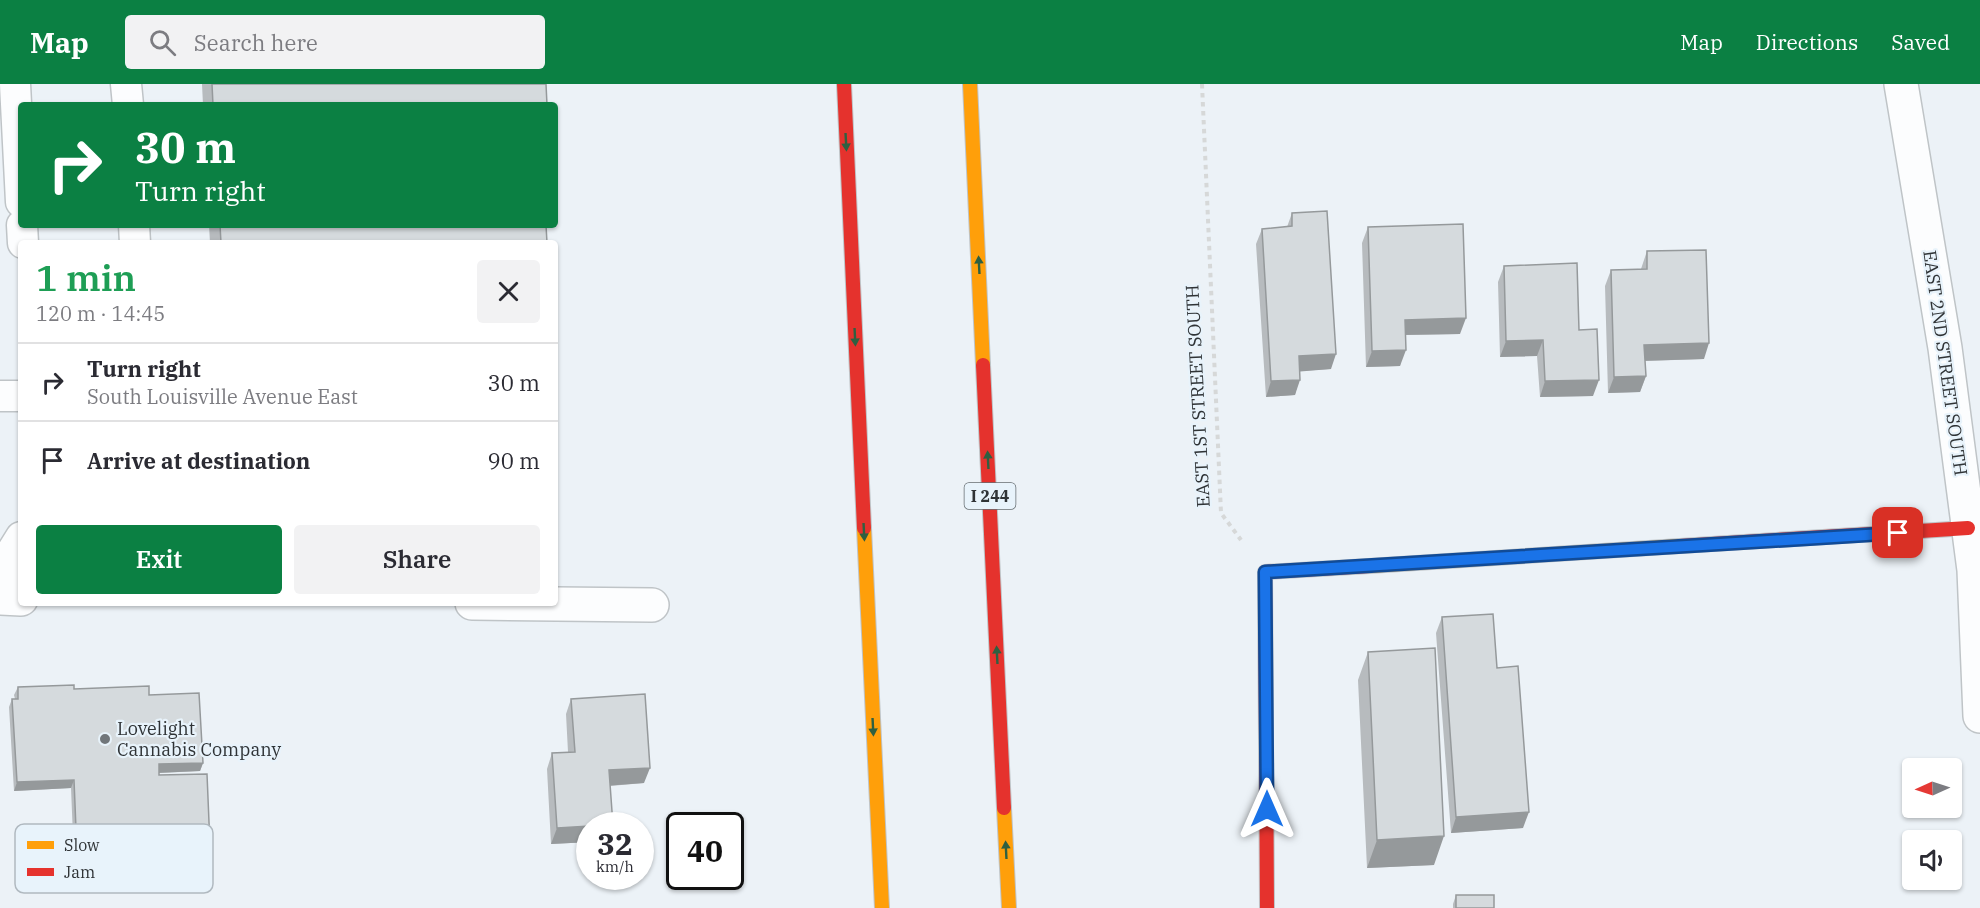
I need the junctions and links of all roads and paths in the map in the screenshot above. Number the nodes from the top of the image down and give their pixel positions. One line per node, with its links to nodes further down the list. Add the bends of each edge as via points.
1 (15, 84): 8 (lane)
2 (126, 84): 7 (lane)
3 (844, 84): 18 (main road, one-way to 18)
4 (970, 84): 19 (main road, I 244, one-way to 4)
5 (1202, 84): 13 (path, EAST 1ST STREET SOUTH, via 1221,513)
6 (1901, 84): 11 (street, EAST 2ND STREET SOUTH, via 1945,348)
7 (128, 102)
8 (18, 143)
9 (0, 396): 10 (lane)
10 (18, 396)
11 (1968, 528): 13 (main road); 17 (street, EAST 2ND STREET SOUTH, via 1974,570)
12 (18, 542): 14 (lane, via 11,553)
13 (1265, 572): 20 (main road)
14 (10, 599)
15 (558, 604): 16 (street)
16 (652, 605)
17 (1980, 716)
18 (882, 908)
19 (1009, 908)
20 (1267, 908)

